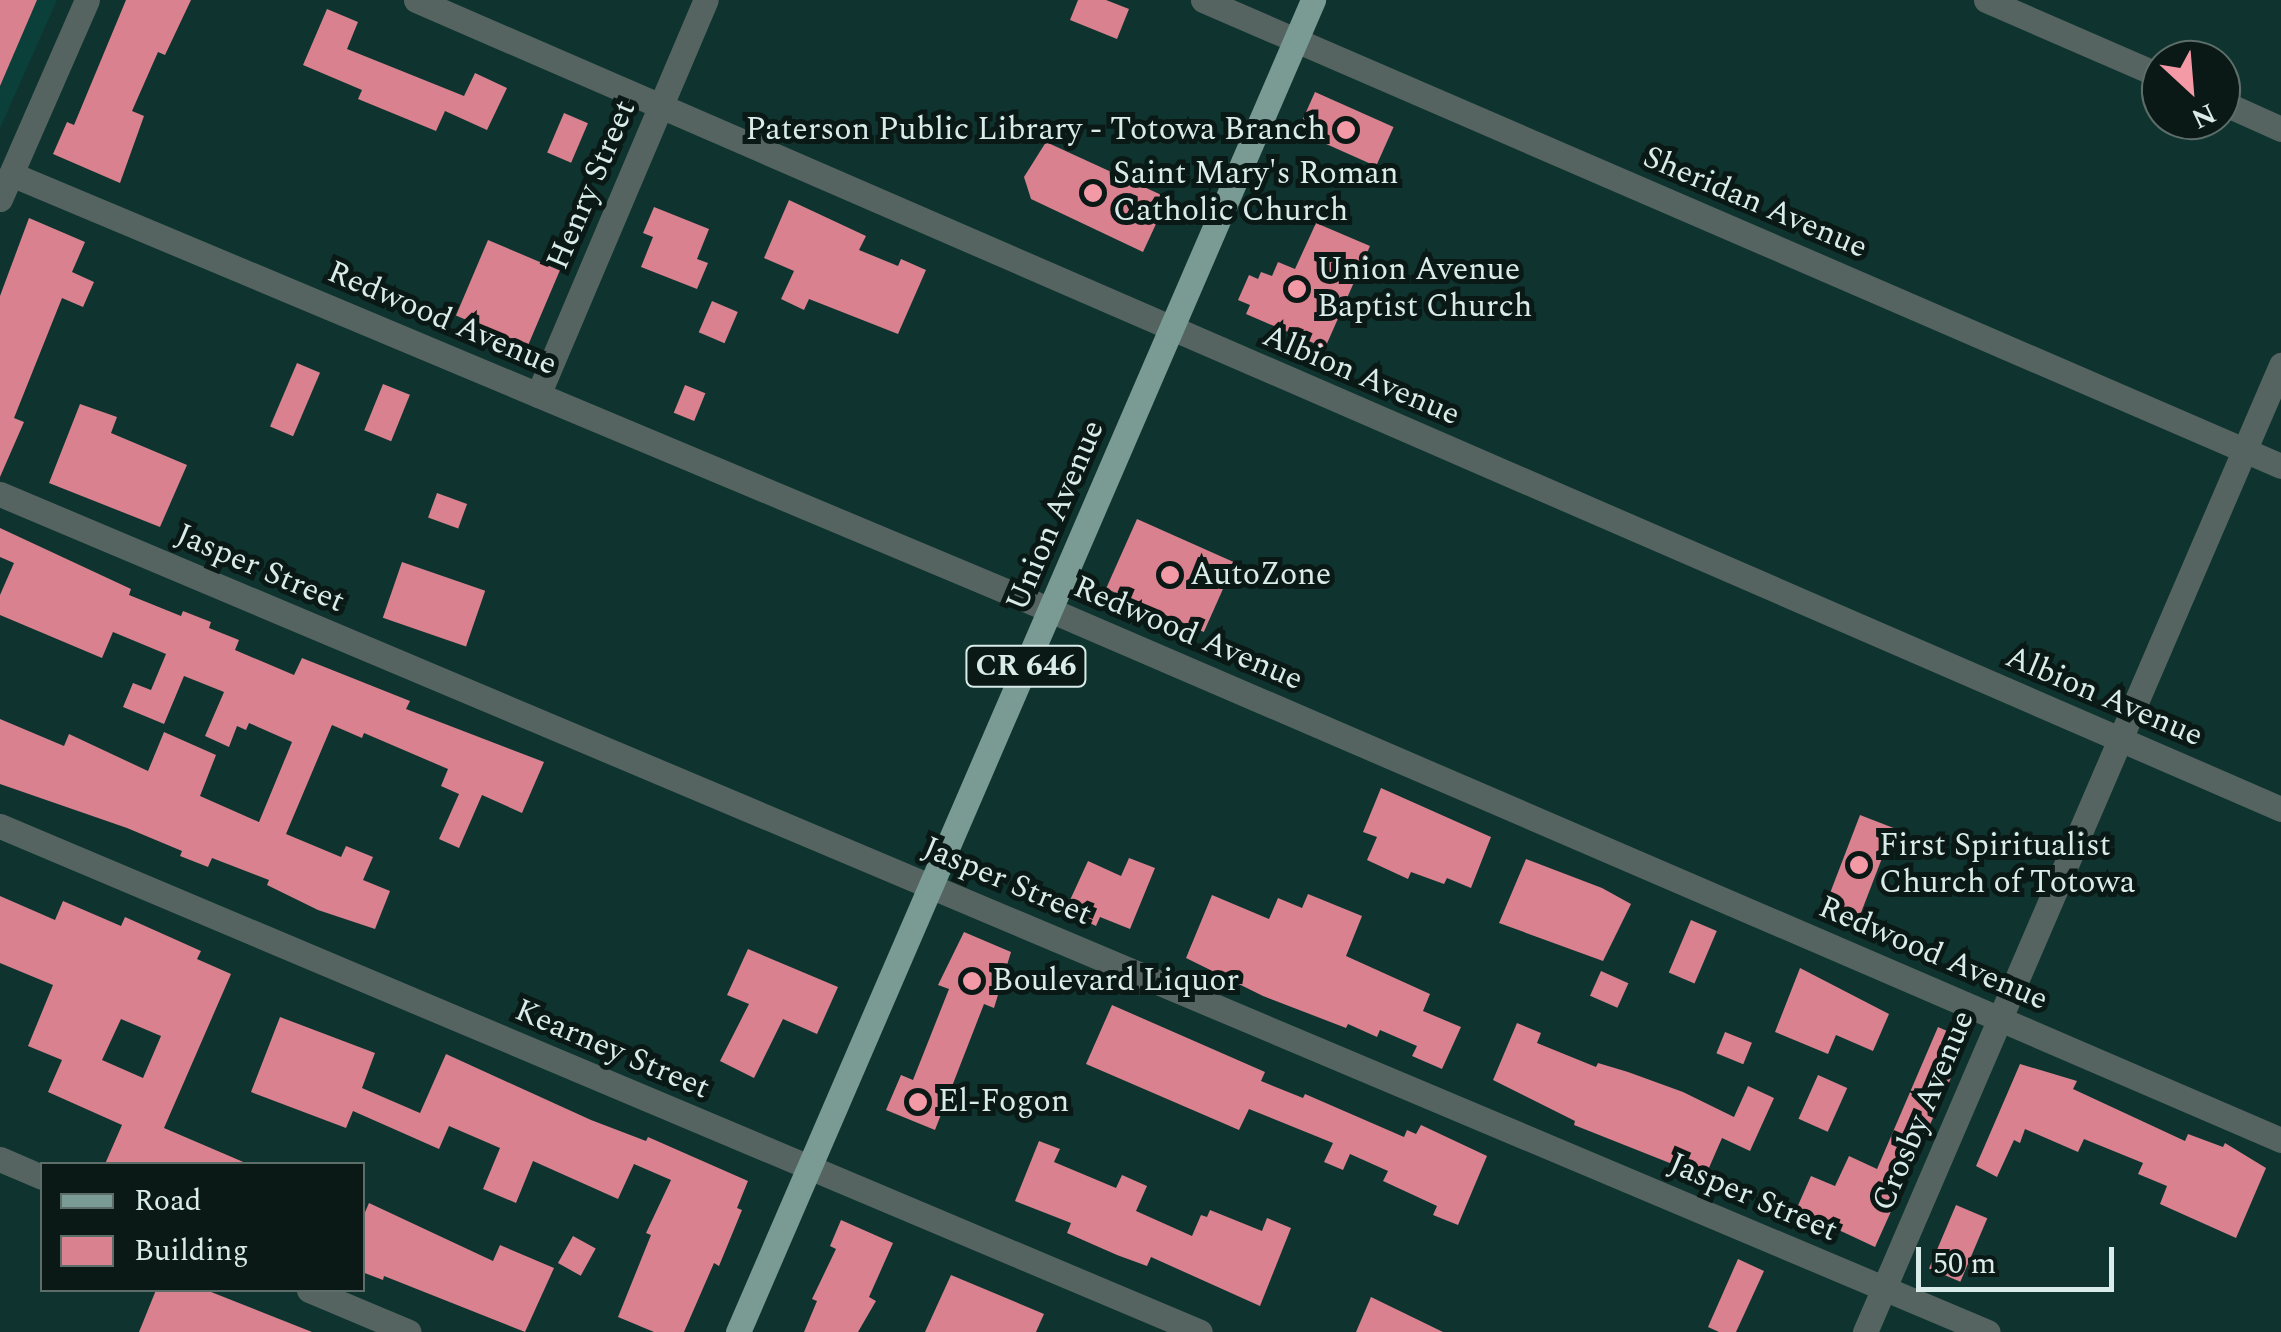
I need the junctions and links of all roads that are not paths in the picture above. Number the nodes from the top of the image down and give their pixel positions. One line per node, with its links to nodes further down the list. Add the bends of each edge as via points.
1 (88, 0): 12 (street)
2 (416, 0): 9 (street, Albion Avenue)
3 (706, 0): 9 (street, Henry Street)
4 (1202, 0): 7 (street, Sheridan Avenue)
5 (1313, 0): 7 (main road, Union Avenue / CR 646)
6 (1986, 0): 8 (street)
7 (1296, 40): 14 (main road, Union Avenue / CR 646); 17 (street, Sheridan Avenue)
8 (2141, 67)
9 (661, 105): 14 (street, Albion Avenue); 16 (street, Henry Street)
10 (2241, 111): 11 (street)
11 (2281, 128)
12 (11, 174): 13 (street); 16 (street, Redwood Avenue)
13 (0, 199)
14 (1172, 329): 20 (main road, Union Avenue / CR 646); 21 (street, Albion Avenue)
15 (2281, 365): 17 (street, Crosby Avenue)
16 (538, 395): 20 (street, Redwood Avenue)
17 (2244, 450): 18 (street, Sheridan Avenue); 21 (street, Crosby Avenue)
18 (2281, 466)
19 (0, 494): 24 (street, Jasper Street)
20 (1050, 610): 24 (main road, Union Avenue / CR 646); 25 (street, Redwood Avenue)
21 (2120, 739): 22 (street, Albion Avenue); 25 (street, Crosby Avenue)
22 (2281, 809)
23 (0, 826): 28 (street, Kearney Street)
24 (932, 885): 28 (main road, Union Avenue / CR 646); 30 (street, Jasper Street)
25 (2000, 1018): 26 (street, Redwood Avenue); 30 (street, Crosby Avenue)
26 (2281, 1140)
27 (0, 1159): 29 (street)
28 (809, 1168): 33 (main road, Union Avenue / CR 646); 34 (street, Kearney Street)
29 (40, 1176)
30 (1884, 1288): 35 (street, Crosby Avenue); 36 (street, Jasper Street)
31 (313, 1292): 32 (street)
32 (409, 1332)
33 (738, 1332)
34 (1200, 1332)
35 (1865, 1332)
36 (1988, 1332)

